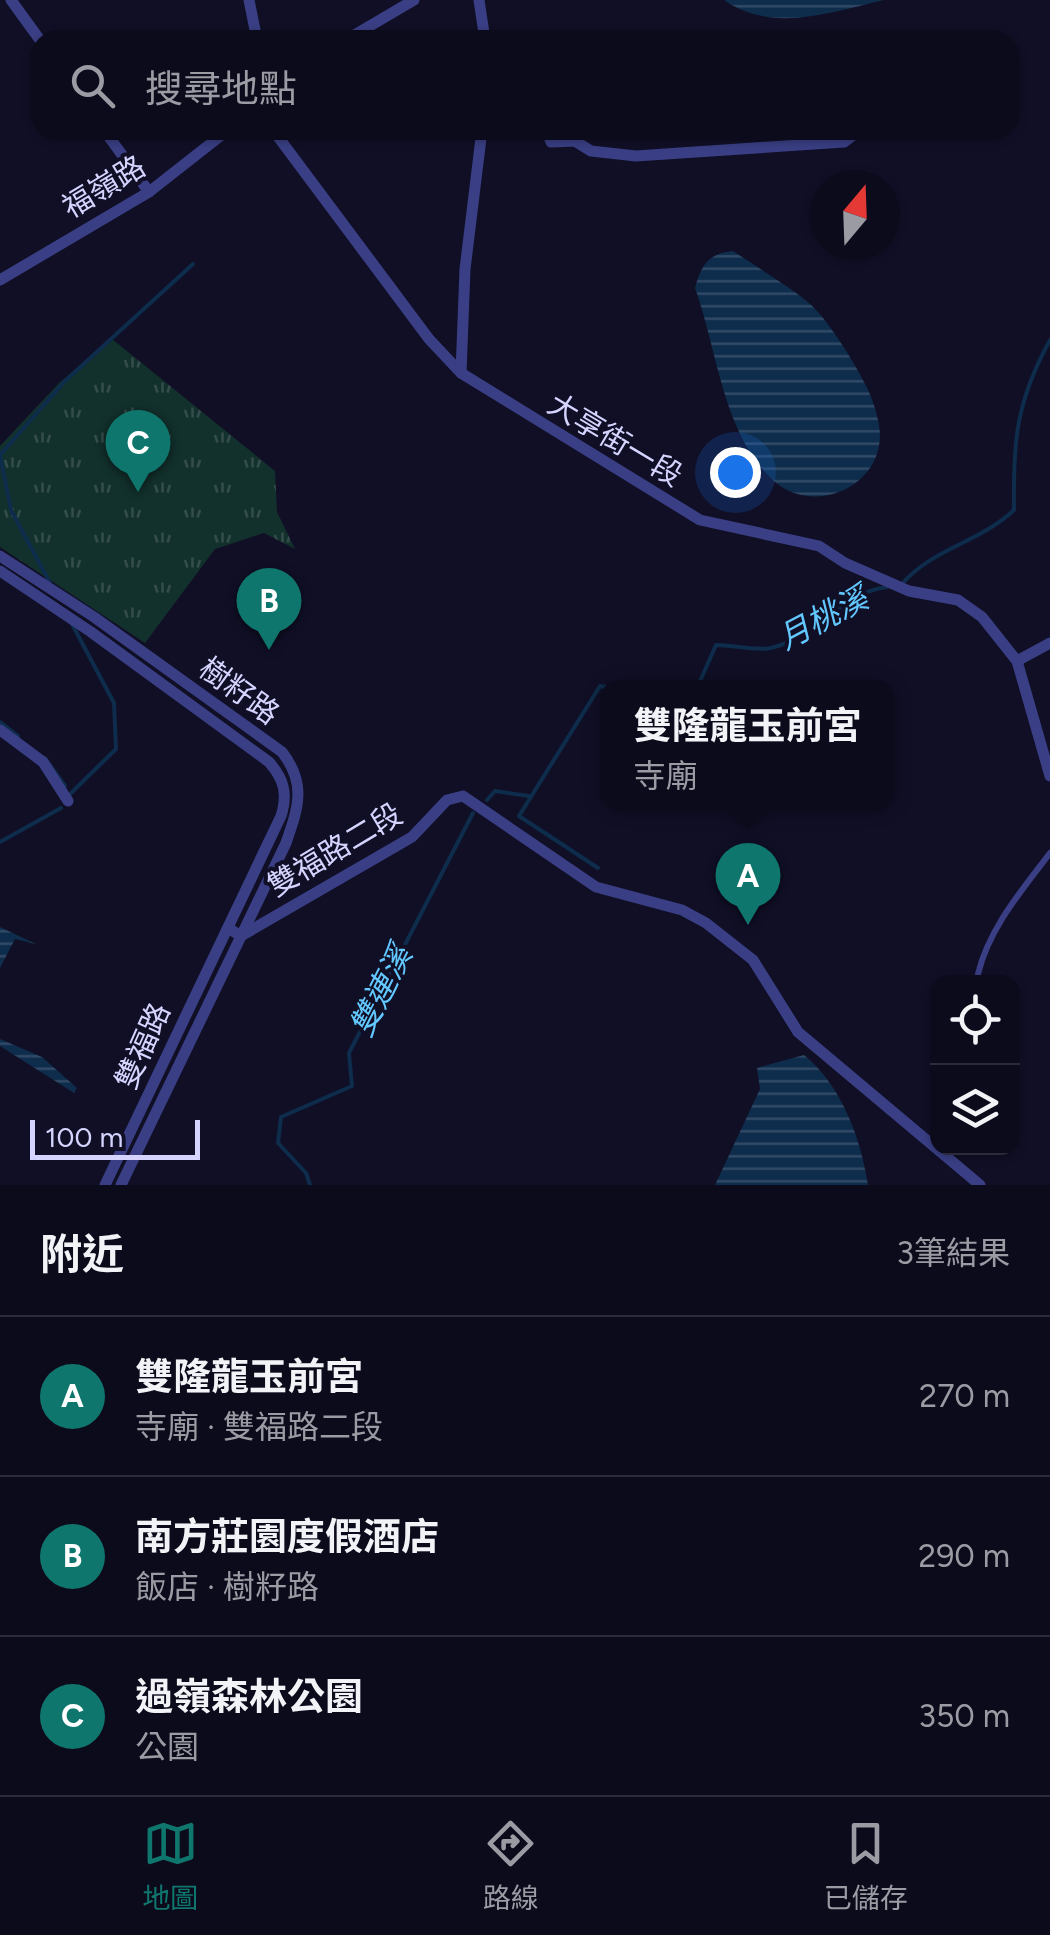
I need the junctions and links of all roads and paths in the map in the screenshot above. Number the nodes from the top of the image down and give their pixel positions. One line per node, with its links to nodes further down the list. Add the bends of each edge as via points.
1 (11, 0): 5 (street)
2 (249, 0): 6 (street)
3 (414, 0): 7 (street)
4 (479, 0): 8 (street)
5 (33, 30)
6 (255, 30)
7 (363, 30)
8 (484, 30)
9 (111, 140): 15 (street)
10 (215, 140): 15 (street, 福嶺路)
11 (280, 140): 17 (street, 大享街一段)
12 (481, 140): 17 (street, via 464,269)
13 (550, 140): 14 (street, via 636,156)
14 (847, 140)
15 (149, 192): 16 (street, 福嶺路)
16 (0, 280)
17 (461, 373): 21 (street, 大享街一段, via 700,520 810,543 910,591 968,606)
18 (0, 556): 27 (street, 樹籽路, via 131,642 282,752 294,768 297,811)
19 (0, 571): 26 (street, 樹籽路, via 280,774 285,803)
20 (1050, 644): 21 (street)
21 (1017, 661): 23 (street)
22 (0, 730): 24 (street, via 43,762)
23 (1050, 776)
24 (68, 801)
25 (1050, 853): 28 (lane, via 1009,909)
26 (228, 928): 27 (street); 29 (street, 雙福路)
27 (241, 936): 30 (street); 31 (street, 雙福路二段, via 412,837 447,800 463,796 596,887 706,922 753,960 798,1032)
28 (978, 974)
29 (106, 1185)
30 (122, 1185)
31 (980, 1185)

